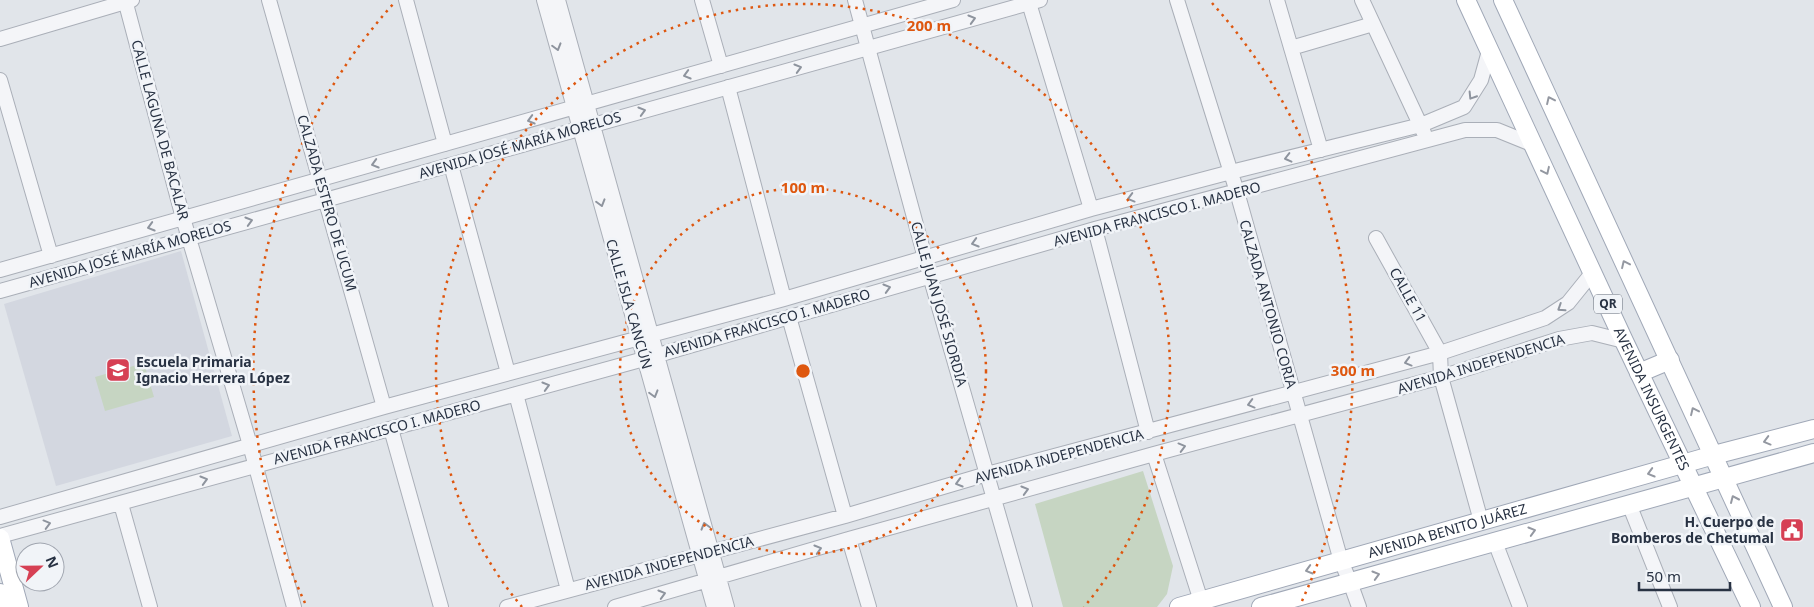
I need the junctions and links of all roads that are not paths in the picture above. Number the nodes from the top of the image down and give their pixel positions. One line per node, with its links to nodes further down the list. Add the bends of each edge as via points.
1 (269, 0): 33 (street, CALZADA ESTERO DE UCUM)
2 (406, 0): 28 (street)
3 (544, 0): 24 (street, CALLE ISLA CANCÚN, one-way to 24)
4 (558, 0): 24 (street, CALLE ISLA CANCÚN)
5 (702, 0): 21 (street)
6 (855, 0): 16 (street, CALLE JUAN JOSÉ SIORDIA)
7 (953, 0): 16 (street, AVENIDA JOSÉ MARÍA MORELOS)
8 (1177, 0): 32 (street, CALZADA ANTONIO CORIA)
9 (1277, 0): 19 (street)
10 (1362, 0): 15 (street)
11 (1466, 0): 20 (main road, AVENIDA INSURGENTES / QR)
12 (1503, 0): 53 (main road, QR, one-way to 12)
13 (128, 1): 17 (street); 37 (street, CALLE LAGUNA DE BACALAR)
14 (1035, 2): 18 (street, AVENIDA JOSÉ MARÍA MORELOS, one-way to 14); 36 (street)
15 (1373, 24): 19 (street); 25 (street)
16 (862, 26): 18 (street, CALLE JUAN JOSÉ SIORDIA); 21 (street, AVENIDA JOSÉ MARÍA MORELOS)
17 (0, 39)
18 (867, 48): 23 (street, AVENIDA JOSÉ MARÍA MORELOS, one-way to 18); 42 (street, CALLE JUAN JOSÉ SIORDIA)
19 (1291, 48): 30 (street)
20 (1489, 51): 25 (street, AVENIDA FRANCISCO I. MADERO, one-way to 25, via 1481,80 1464,107); 29 (main road, AVENIDA INSURGENTES / QR)
21 (721, 66): 24 (street, AVENIDA JOSÉ MARÍA MORELOS, one-way to 24)
22 (0, 80): 41 (street)
23 (728, 87): 26 (street, AVENIDA JOSÉ MARÍA MORELOS, one-way to 23); 47 (street)
24 (581, 106): 26 (street, CALLE ISLA CANCÚN); 28 (street, AVENIDA JOSÉ MARÍA MORELOS, one-way to 28)
25 (1421, 125): 27 (street); 30 (street, AVENIDA FRANCISCO I. MADERO)
26 (586, 127): 31 (street, AVENIDA JOSÉ MARÍA MORELOS); 49 (street, CALLE ISLA CANCÚN)
27 (1426, 141): 29 (street, AVENIDA FRANCISCO I. MADERO, via 1465,130 1497,130); 34 (street, AVENIDA FRANCISCO I. MADERO)
28 (445, 144): 33 (street, AVENIDA JOSÉ MARÍA MORELOS, one-way to 33)
29 (1534, 145): 44 (main road, AVENIDA INSURGENTES / QR, one-way to 44)
30 (1321, 150): 32 (street, AVENIDA FRANCISCO I. MADERO, one-way to 32)
31 (450, 165): 35 (street, AVENIDA JOSÉ MARÍA MORELOS); 54 (street)
32 (1231, 172): 34 (street, CALZADA ANTONIO CORIA); 36 (street, AVENIDA FRANCISCO I. MADERO, one-way to 36)
33 (320, 180): 35 (street, CALZADA ESTERO DE UCUM); 37 (street, AVENIDA JOSÉ MARÍA MORELOS)
34 (1237, 192): 38 (street, AVENIDA FRANCISCO I. MADERO); 57 (street, CALZADA ANTONIO CORIA)
35 (326, 200): 39 (street, AVENIDA JOSÉ MARÍA MORELOS, one-way to 35); 59 (street, CALZADA ESTERO DE UCUM)
36 (1091, 209): 42 (street, AVENIDA FRANCISCO I. MADERO, one-way to 42)
37 (184, 218): 39 (street, CALLE LAGUNA DE BACALAR); 41 (street, AVENIDA JOSÉ MARÍA MORELOS, one-way to 41)
38 (1095, 229): 45 (street, AVENIDA FRANCISCO I. MADERO); 63 (street)
39 (190, 238): 46 (street, AVENIDA JOSÉ MARÍA MORELOS); 64 (street, CALLE LAGUNA DE BACALAR)
40 (1376, 238): 51 (street, CALLE 11)
41 (51, 256): 43 (street, AVENIDA JOSÉ MARÍA MORELOS)
42 (926, 257): 45 (street, CALLE JUAN JOSÉ SIORDIA); 47 (street, AVENIDA FRANCISCO I. MADERO)
43 (0, 270)
44 (1594, 272): 50 (main road, AVENIDA INSURGENTES / QR); 51 (street, AVENIDA INDEPENDENCIA, one-way to 51, via 1568,303 1545,318)
45 (930, 276): 48 (street, AVENIDA FRANCISCO I. MADERO, one-way to 45); 70 (street, CALLE JUAN JOSÉ SIORDIA)
46 (0, 291)
47 (784, 299): 49 (street, AVENIDA FRANCISCO I. MADERO)
48 (789, 317): 52 (street, AVENIDA FRANCISCO I. MADERO); 76 (street)
49 (645, 338): 52 (street, CALLE ISLA CANCÚN); 54 (street, AVENIDA FRANCISCO I. MADERO)
50 (1624, 341): 55 (main road, AVENIDA INSURGENTES / QR); 56 (street, AVENIDA INDEPENDENCIA, via 1592,333 1559,339)
51 (1440, 353): 56 (street); 57 (street, AVENIDA INDEPENDENCIA, one-way to 57)
52 (651, 357): 58 (street, AVENIDA FRANCISCO I. MADERO, one-way to 52); 83 (street, CALLE ISLA CANCÚN)
53 (1670, 360): 55 (main road); 67 (main road, QR, one-way to 53)
54 (508, 373): 59 (street, AVENIDA FRANCISCO I. MADERO)
55 (1639, 373): 68 (main road, AVENIDA INSURGENTES / QR)
56 (1441, 377): 60 (street, AVENIDA INDEPENDENCIA); 78 (street)
57 (1293, 393): 60 (street, CALZADA ANTONIO CORIA); 63 (street, AVENIDA INDEPENDENCIA, one-way to 63)
58 (516, 394): 61 (street, AVENIDA FRANCISCO I. MADERO); 88 (street)
59 (384, 407): 64 (street, AVENIDA FRANCISCO I. MADERO)
60 (1298, 415): 66 (street, AVENIDA INDEPENDENCIA, one-way to 60); 84 (street, CALZADA ANTONIO CORIA)
61 (391, 429): 69 (street, AVENIDA FRANCISCO I. MADERO); 95 (street)
62 (1814, 429): 67 (main road, AVENIDA BENITO JUÁREZ, one-way to 67)
63 (1148, 432): 70 (street, AVENIDA INDEPENDENCIA)
64 (250, 445): 69 (street, CALLE LAGUNA DE BACALAR); 77 (street, AVENIDA FRANCISCO I. MADERO)
65 (1814, 453): 71 (main road, AVENIDA BENITO JUÁREZ)
66 (1154, 454): 73 (street, AVENIDA INDEPENDENCIA, one-way to 66); 90 (street)
67 (1714, 455): 68 (main road, AVENIDA BENITO JUÁREZ); 71 (main road, QR)
68 (1683, 464): 72 (main road, AVENIDA INSURGENTES / QR); 78 (main road, AVENIDA BENITO JUÁREZ, one-way to 78)
69 (255, 465): 74 (street, AVENIDA FRANCISCO I. MADERO, one-way to 69); 94 (street, CALLE LAGUNA DE BACALAR)
70 (987, 474): 73 (street, CALLE JUAN JOSÉ SIORDIA); 76 (street, AVENIDA INDEPENDENCIA, one-way to 76)
71 (1724, 477): 72 (main road, AVENIDA BENITO JUÁREZ); 82 (main road, QR, one-way to 71)
72 (1693, 486): 75 (main road, AVENIDA BENITO JUÁREZ); 85 (main road, AVENIDA INSURGENTES / QR)
73 (995, 499): 80 (street, AVENIDA INDEPENDENCIA); 101 (street, CALLE JUAN JOSÉ SIORDIA)
74 (121, 504): 79 (street, AVENIDA FRANCISCO I. MADERO, one-way to 74); 93 (street)
75 (1629, 504): 81 (main road, AVENIDA BENITO JUÁREZ, one-way to 75); 106 (street)
76 (845, 516): 83 (street, AVENIDA INDEPENDENCIA)
77 (0, 517)
78 (1481, 521): 84 (main road, AVENIDA BENITO JUÁREZ)
79 (0, 537): 92 (main road)
80 (850, 539): 86 (street, AVENIDA INDEPENDENCIA, one-way to 80); 100 (street)
81 (1494, 542): 87 (main road, AVENIDA BENITO JUÁREZ, one-way to 81); 105 (street)
82 (1757, 551): 85 (main road); 108 (main road, QR)
83 (706, 553): 86 (street, CALLE ISLA CANCÚN); 88 (street, AVENIDA INDEPENDENCIA)
84 (1341, 561): 87 (street, CALZADA ANTONIO CORIA); 90 (main road, AVENIDA BENITO JUÁREZ, one-way to 90)
85 (1730, 562): 107 (main road, AVENIDA INSURGENTES / QR)
86 (713, 579): 97 (street, AVENIDA INDEPENDENCIA, one-way to 86); 98 (street, CALLE ISLA CANCÚN); 99 (street, CALLE ISLA CANCÚN)
87 (1350, 582): 103 (main road, AVENIDA BENITO JUÁREZ); 104 (street, CALZADA ANTONIO CORIA)
88 (568, 590): 96 (street, AVENIDA INDEPENDENCIA)
89 (0, 593): 91 (main road)
90 (1201, 601): 102 (main road, AVENIDA BENITO JUÁREZ)
91 (4, 607)
92 (20, 607)
93 (150, 607)
94 (294, 607)
95 (441, 607)
96 (507, 607)
97 (615, 607)
98 (714, 607)
99 (727, 607)
100 (869, 607)
101 (1025, 607)
102 (1179, 607)
103 (1261, 607)
104 (1359, 607)
105 (1520, 607)
106 (1670, 607)
107 (1751, 607)
108 (1783, 607)

